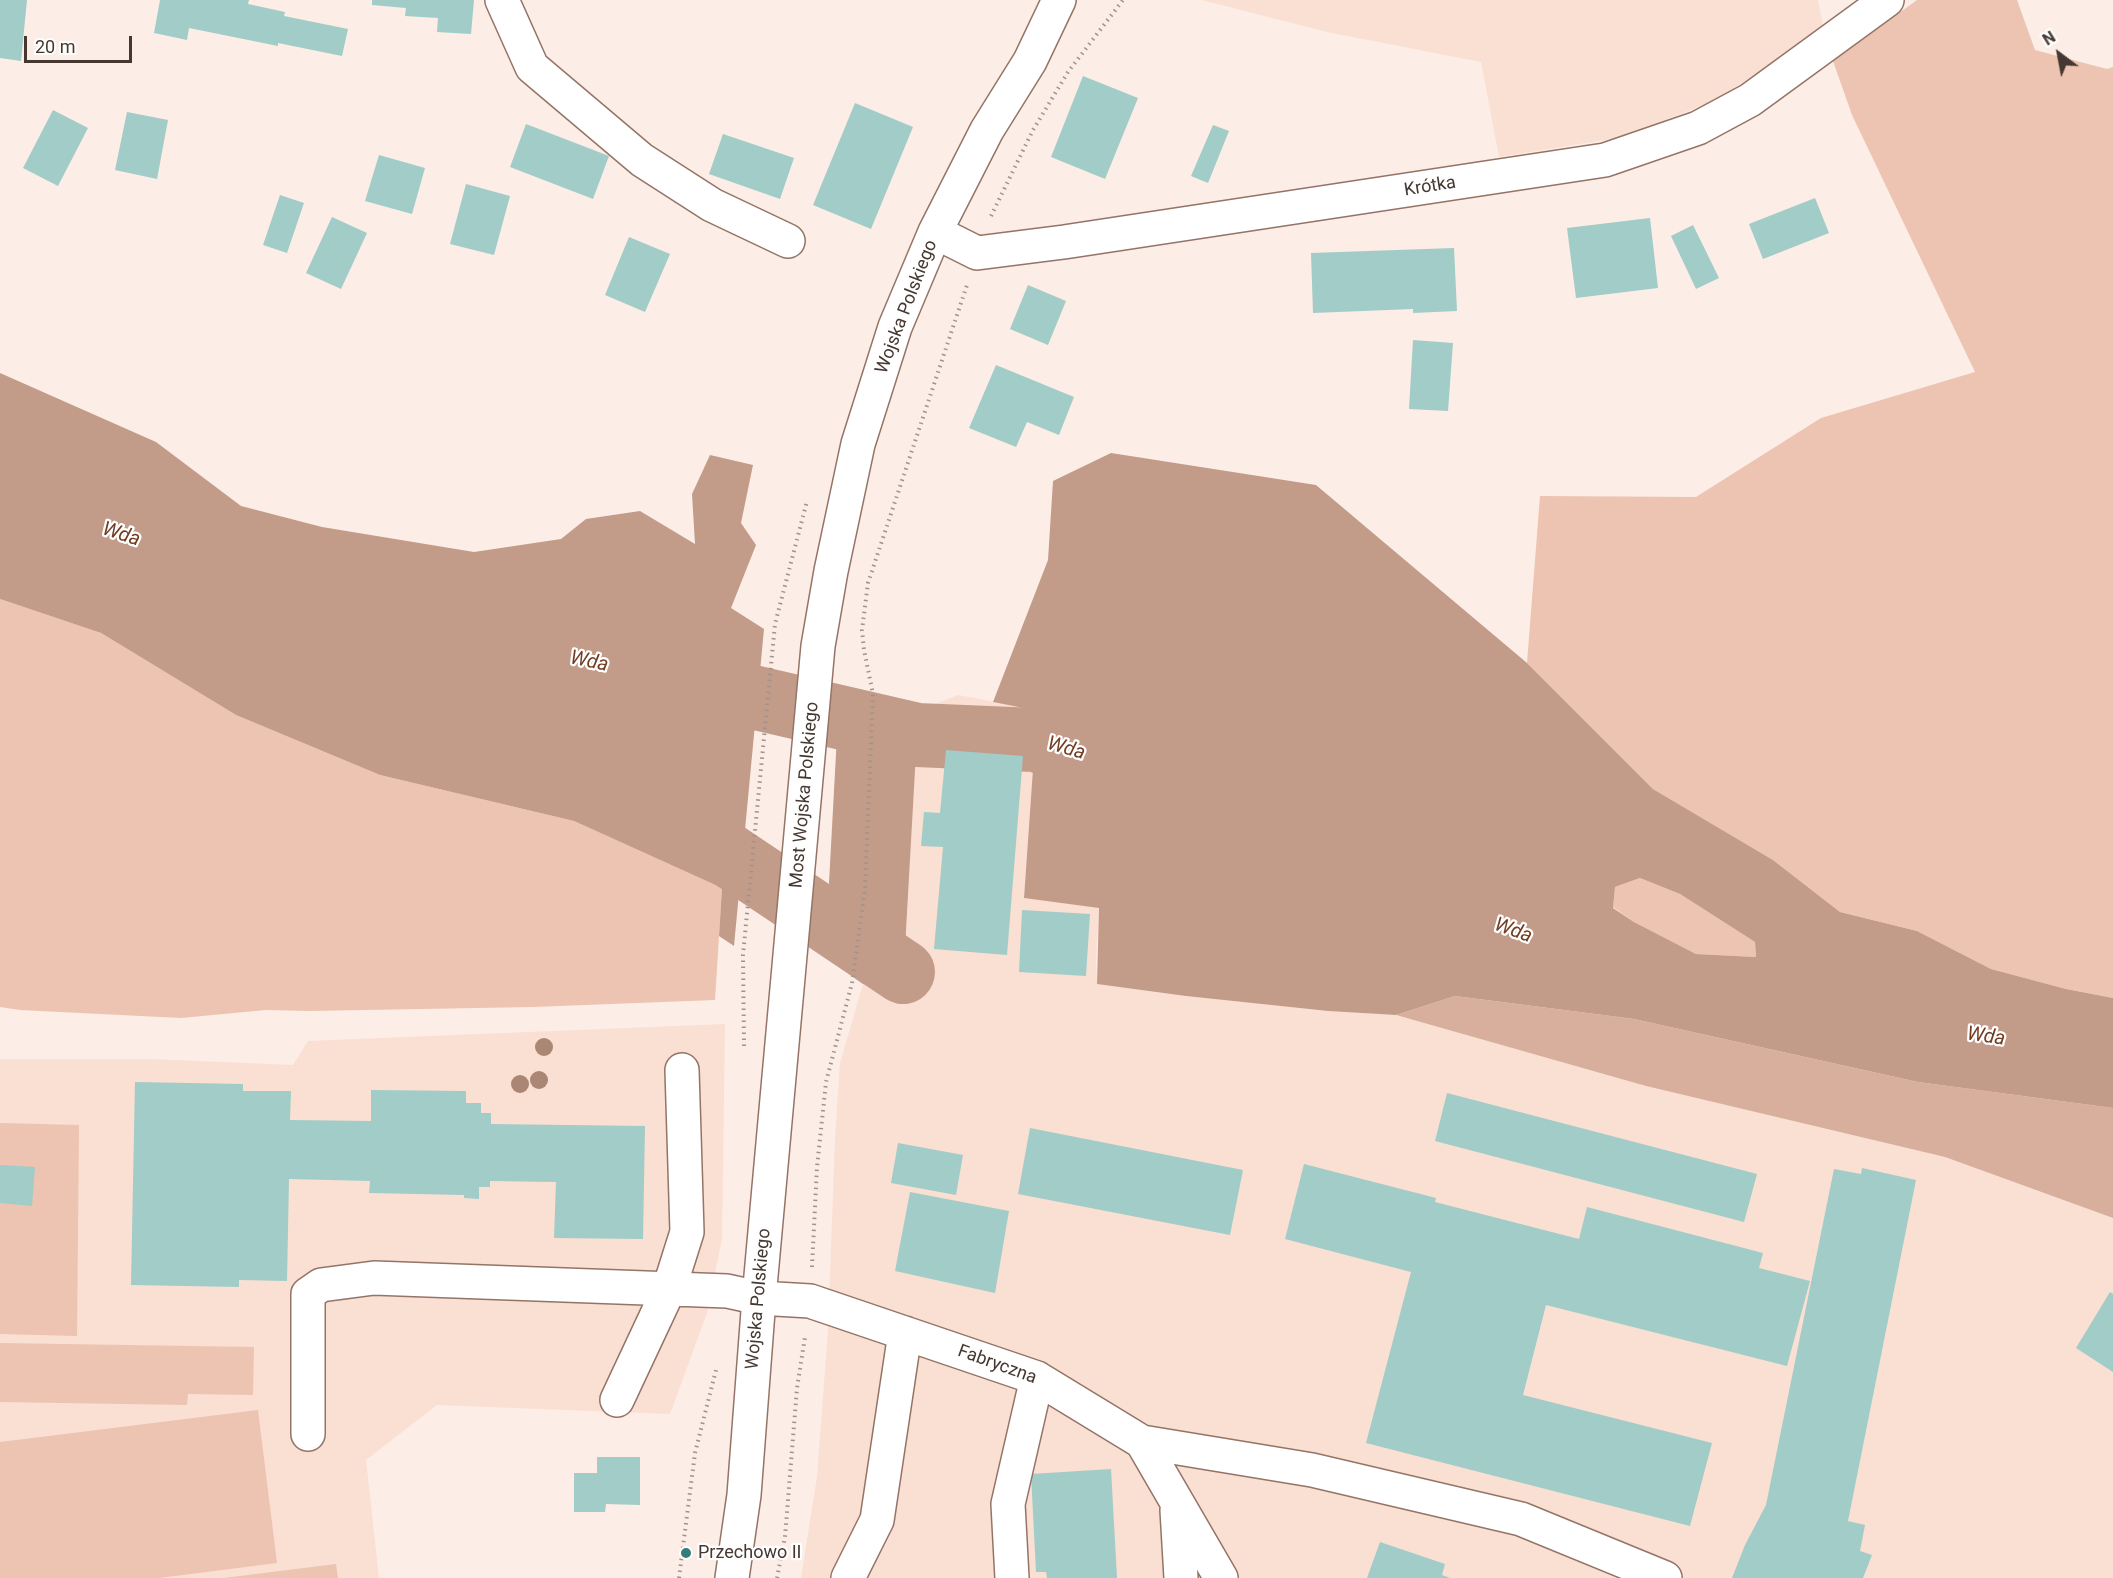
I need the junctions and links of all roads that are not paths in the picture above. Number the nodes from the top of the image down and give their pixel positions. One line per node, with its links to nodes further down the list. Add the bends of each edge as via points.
1 (502, 0): 7 (street, via 532,67 642,160 712,205)
2 (1059, 0): 5 (street, Wojska Polskiego)
3 (1080, 0): 5 (street, Wojska Polskiego)
4 (1887, 0): 6 (street, Krótka, via 1750,100 1698,128 1605,160 978,253)
5 (1030, 61): 6 (street, Wojska Polskiego, via 987,130)
6 (935, 232): 8 (street, Wojska Polskiego, via 895,327 858,444)
7 (788, 241)
8 (831, 572): 9 (street, Most Wojska Polskiego, via 818,646)
9 (784, 1020): 12 (street, Wojska Polskiego)
10 (682, 1070): 11 (street, via 687,1232)
11 (669, 1289): 12 (street, Fabryczna); 15 (street); 16 (street, Fabryczna, via 374,1278 321,1285 309,1294)
12 (759, 1298): 13 (street, Fabryczna, via 810,1301); 19 (street, Wojska Polskiego, via 744,1495)
13 (905, 1333): 14 (street, Fabryczna); 20 (street, via 877,1520)
14 (1037, 1378): 17 (street, Fabryczna); 21 (street, via 1008,1504)
15 (617, 1400)
16 (308, 1434)
17 (1142, 1442): 18 (street, Fabryczna); 24 (street, via 1312,1470 1521,1519)
18 (1176, 1502): 22 (street); 23 (street, Fabryczna)
19 (732, 1578)
20 (848, 1578)
21 (1012, 1578)
22 (1181, 1578)
23 (1221, 1578)
24 (1665, 1578)

